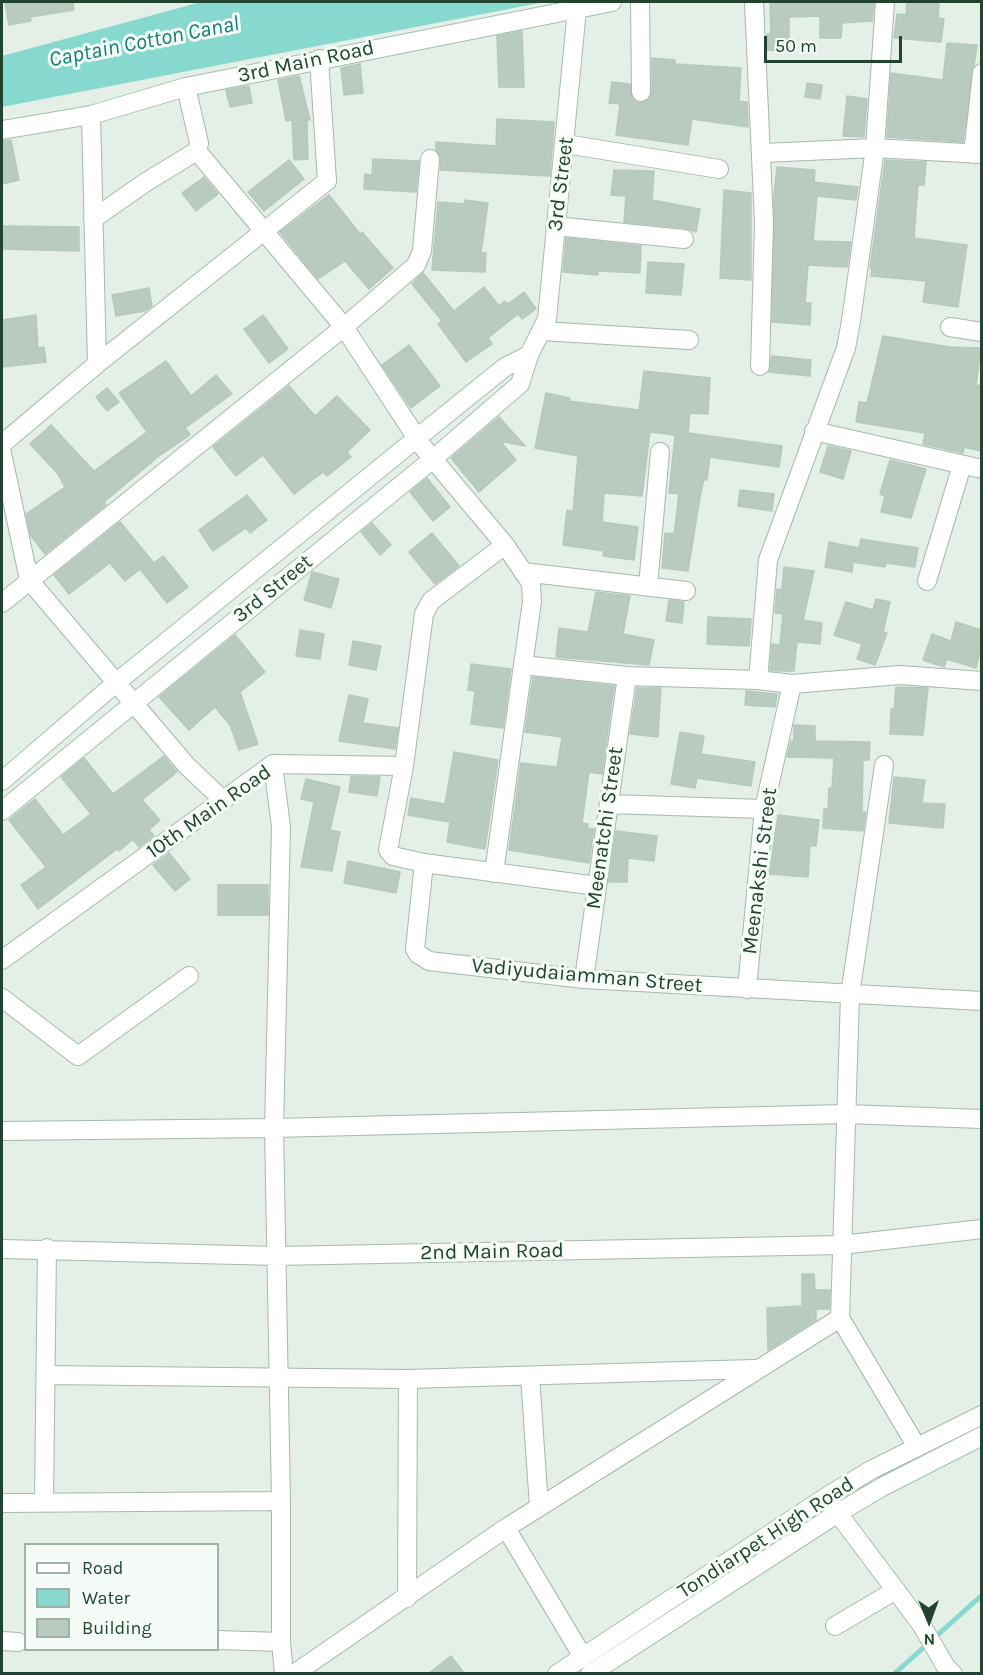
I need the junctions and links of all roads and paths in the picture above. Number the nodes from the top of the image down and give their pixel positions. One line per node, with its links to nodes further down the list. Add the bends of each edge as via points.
1 (612, 2): 5 (street, 3rd Main Road)
2 (640, 2): 9 (street)
3 (754, 2): 15 (street)
4 (885, 2): 13 (street)
5 (577, 9): 6 (street, 3rd Main Road); 12 (street, 3rd Street)
6 (319, 59): 8 (street, 3rd Main Road); 21 (street, via 327,180)
7 (981, 73): 16 (street)
8 (186, 87): 10 (street, 3rd Main Road); 14 (street, via 199,143)
9 (641, 92)
10 (91, 115): 11 (street, 3rd Main Road); 19 (street)
11 (2, 130)
12 (566, 144): 18 (street); 20 (street, 3rd Street)
13 (875, 148): 15 (street); 16 (street); 31 (street, via 846,348)
14 (197, 151): 19 (street); 21 (street)
15 (763, 153): 30 (street)
16 (977, 154)
17 (430, 159): 23 (street, via 419,261)
18 (719, 169)
19 (93, 219): 29 (street)
20 (555, 226): 22 (street); 25 (street, 3rd Street, via 548,319)
21 (264, 228): 23 (street); 29 (street)
22 (684, 239)
23 (344, 327): 32 (street); 41 (street)
24 (950, 327): 26 (street)
25 (542, 331): 27 (street); 28 (street, 3rd Street)
26 (981, 332)
27 (689, 340)
28 (529, 355): 32 (street, 3rd Street, via 505,368); 36 (street, 3rd Street, via 520,384)
29 (97, 364): 33 (street)
30 (760, 366)
31 (814, 431): 37 (street); 48 (street, via 768,560)
32 (417, 438): 36 (street); 50 (street, 3rd Street)
33 (2, 444)
34 (660, 452): 43 (street)
35 (2, 453): 41 (street)
36 (433, 459): 39 (street); 52 (street, 3rd Street)
37 (962, 465): 38 (street); 42 (street)
38 (981, 469)
39 (505, 545): 40 (street); 55 (street, via 431,601 424,615)
40 (523, 572): 43 (street); 46 (street, via 532,592)
41 (29, 580): 45 (street); 50 (street)
42 (927, 581)
43 (648, 586): 44 (street)
44 (686, 591)
45 (2, 603)
46 (523, 665): 47 (street); 62 (street)
47 (627, 676): 48 (street); 58 (street, Meenatchi Street)
48 (758, 680): 51 (street)
49 (981, 681): 51 (street, via 900,675)
50 (117, 682): 52 (street); 56 (street, 3rd Street)
51 (792, 684): 59 (street, Meenakshi Street)
52 (134, 702): 57 (street, via 187,766); 60 (street, 3rd Street)
53 (273, 764): 55 (street, 10th Main Road); 57 (street, 10th Main Road); 73 (street, via 281,826)
54 (884, 765): 68 (street)
55 (404, 766): 61 (street, via 388,850 393,856)
56 (2, 781)
57 (223, 800): 64 (street, 10th Main Road)
58 (609, 804): 59 (street); 63 (street, Meenatchi Street)
59 (764, 809): 67 (street, Meenakshi Street)
60 (2, 811)
61 (424, 864): 62 (street); 66 (street, Vadiyudaiamman Street, via 415,949 423,958)
62 (494, 873): 63 (street)
63 (597, 885): 66 (street, Meenatchi Street)
64 (2, 960)
65 (189, 976): 69 (street, via 78,1056)
66 (584, 979): 67 (street, Vadiyudaiamman Street)
67 (747, 989): 68 (street, Vadiyudaiamman Street)
68 (850, 995): 70 (street, Vadiyudaiamman Street); 71 (street)
69 (2, 998)
70 (981, 1001)
71 (846, 1114): 72 (street); 73 (street); 76 (street)
72 (981, 1119)
73 (274, 1128): 74 (street); 79 (street)
74 (2, 1131)
75 (981, 1229): 76 (street, 2nd Main Road)
76 (841, 1245): 79 (street, 2nd Main Road); 80 (street)
77 (46, 1248): 78 (street, 2nd Main Road); 79 (street, 2nd Main Road); 82 (street)
78 (2, 1249)
79 (277, 1256): 84 (street)
80 (840, 1318): 81 (street); 88 (street)
81 (755, 1369): 83 (street); 93 (street)
82 (45, 1375): 84 (street); 91 (street)
83 (530, 1376): 85 (street); 93 (street)
84 (279, 1377): 85 (street); 90 (street)
85 (408, 1378): 97 (street)
86 (981, 1415): 88 (street, Tondiarpet High Road)
87 (981, 1436): 94 (street, Tondiarpet High Road)
88 (917, 1447): 89 (street, Tondiarpet High Road)
89 (826, 1497): 94 (street); 101 (street, Tondiarpet High Road)
90 (281, 1501): 91 (street); 100 (street)
91 (44, 1502): 92 (street)
92 (2, 1503)
93 (539, 1507): 95 (street)
94 (838, 1513): 96 (street); 101 (street, Tondiarpet High Road)
95 (506, 1528): 97 (street); 101 (street)
96 (896, 1590): 98 (street); 102 (street)
97 (407, 1598): 104 (street)
98 (835, 1626)
99 (219, 1640): 100 (street)
100 (281, 1642): 103 (street)
101 (586, 1665): 105 (street, Tondiarpet High Road)
102 (950, 1670)
103 (284, 1674)
104 (294, 1674)
105 (557, 1674)

